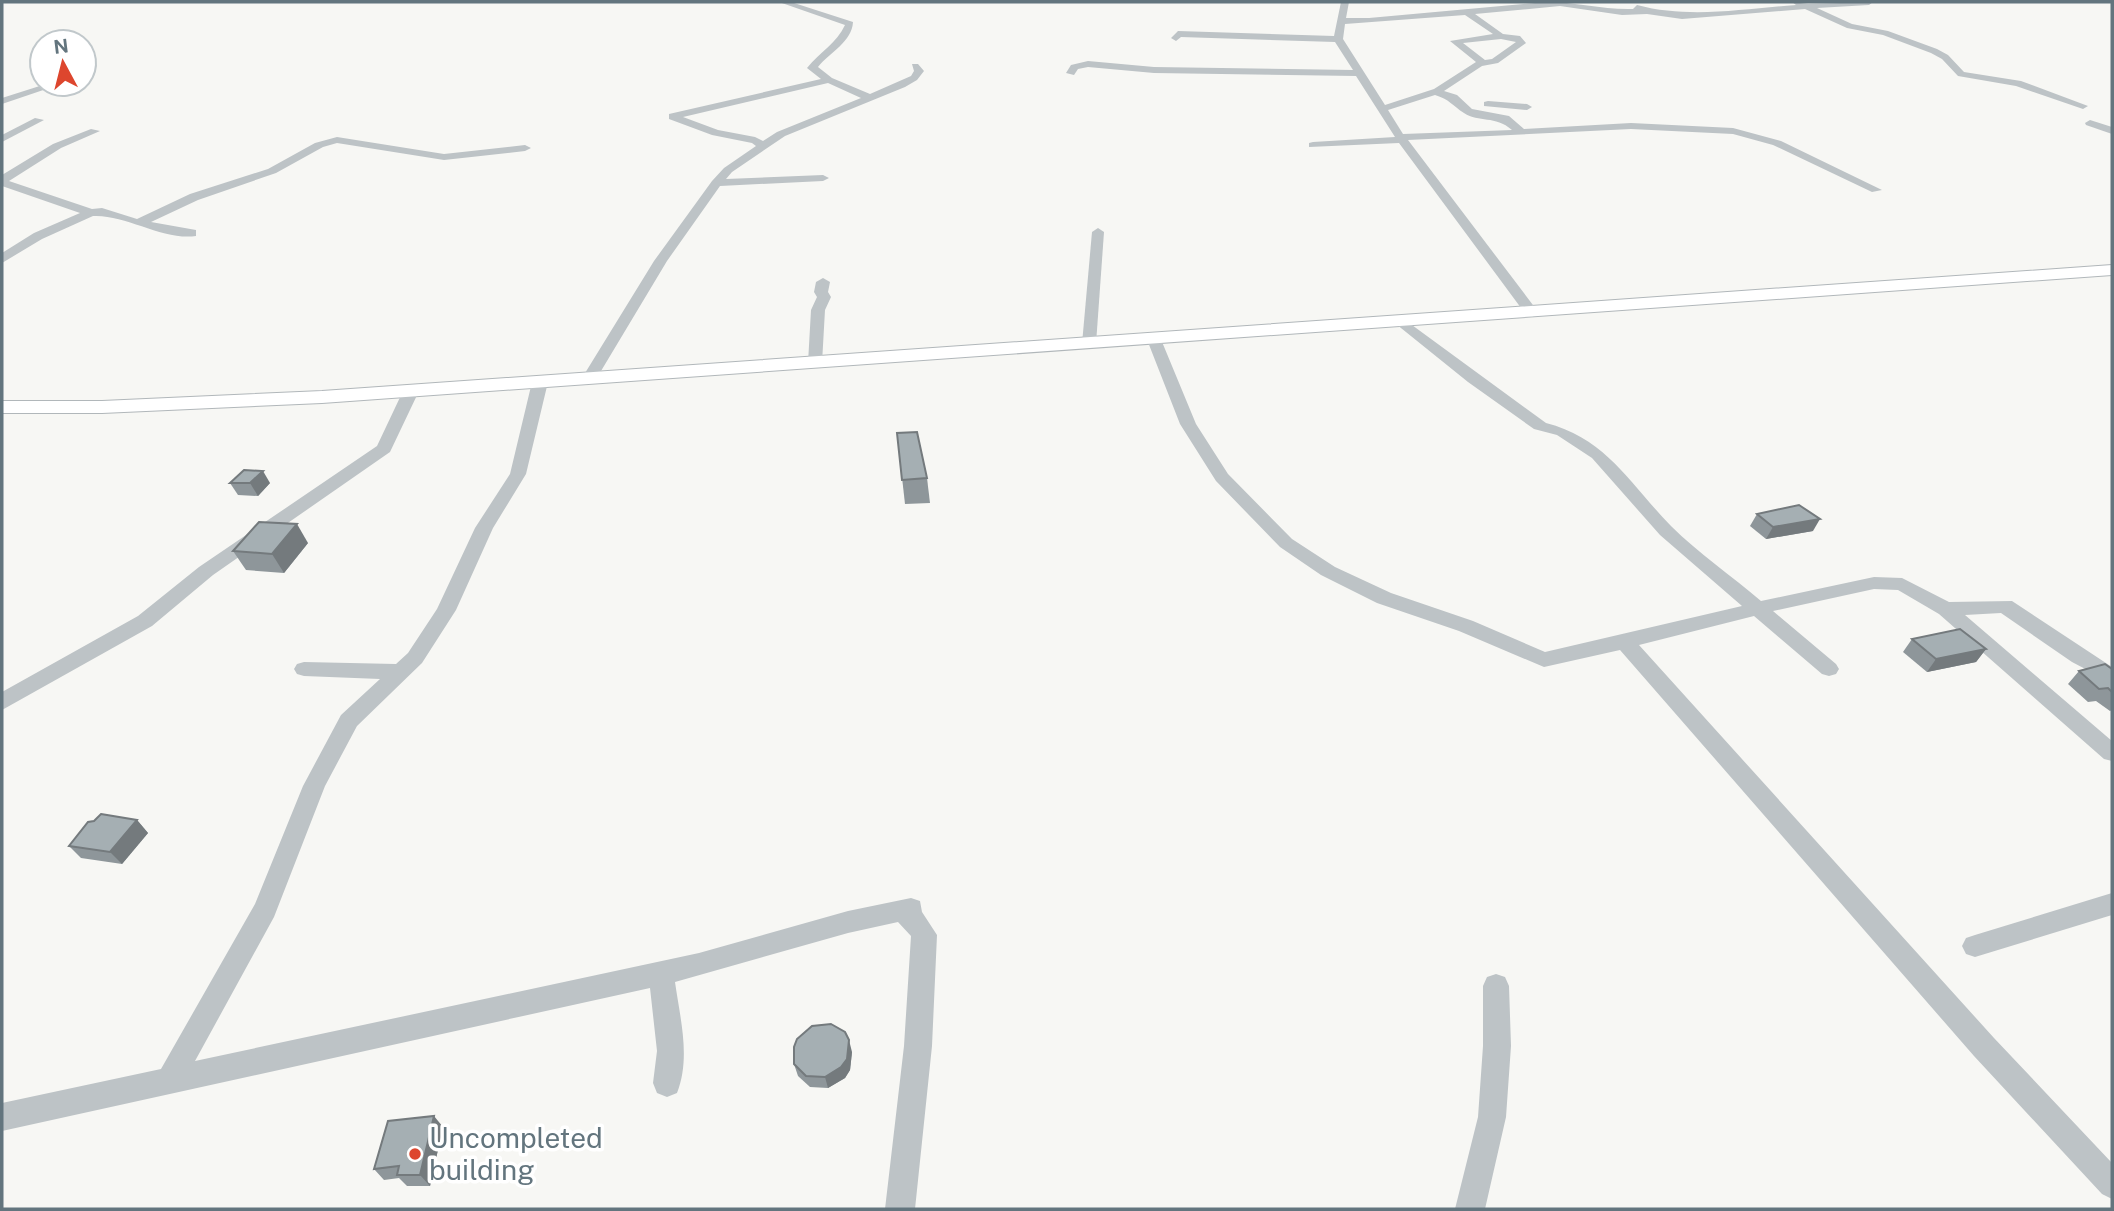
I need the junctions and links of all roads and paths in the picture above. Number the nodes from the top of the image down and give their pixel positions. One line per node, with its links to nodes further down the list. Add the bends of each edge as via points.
1 (783, 2): 18 (street, via 850,24 842,41 812,68)
2 (1345, 2): 10 (street)
3 (1487, 2): 7 (street)
4 (1619, 2): 8 (street)
5 (1869, 2): 6 (street)
6 (1800, 4): 8 (street, via 1682,16); 19 (street, via 1850,26 1934,51 1961,74)
7 (1503, 9): 8 (street, via 1560,3); 9 (street)
8 (1648, 11)
9 (1467, 12): 10 (street); 11 (street)
10 (1341, 21): 13 (street)
11 (1501, 36): 14 (street, via 1513,36 1521,43 1495,61); 14 (street, via 1455,41)
12 (1176, 38): 13 (street, via 1178,34)
13 (1338, 38): 17 (street)
14 (1482, 62): 20 (street)
15 (915, 66): 23 (street, via 919,71 914,78)
16 (1071, 73): 17 (street, via 1074,67 1088,64 1154,70)
17 (1359, 73): 28 (street)
18 (829, 80): 23 (street); 37 (street, via 668,113 716,133 755,140)
19 (2018, 83): 25 (street, via 2083,106); 27 (street, via 2057,89)
20 (1436, 92): 22 (street); 28 (street)
21 (28, 93): 24 (street)
22 (1453, 97): 26 (street); 33 (street, via 1469,111 1505,118)
23 (870, 98): 37 (street, via 781,134)
24 (2, 101)
25 (2037, 102)
26 (1527, 107)
27 (2092, 107)
28 (1381, 109): 34 (street)
29 (39, 120): 35 (street)
30 (2090, 123): 32 (street)
31 (95, 131): 40 (street, via 57,146)
32 (2112, 131)
33 (1522, 133): 34 (street); 42 (street, via 1631,126 1733,131 1777,143)
34 (1401, 138): 36 (street); 50 (street)
35 (2, 139)
36 (1313, 145)
37 (764, 147): 41 (street, via 735,164)
38 (525, 148): 44 (street, via 444,157 337,140 272,171)
39 (823, 178): 41 (street)
40 (2, 181): 43 (street)
41 (716, 183): 55 (street, via 661,261)
42 (1876, 190)
43 (92, 213): 44 (street); 47 (street, via 38,236)
44 (138, 222): 46 (street)
45 (1098, 232): 53 (street)
46 (192, 233)
47 (2, 259)
48 (2112, 270): 50 (main road)
49 (823, 282): 54 (street)
50 (1532, 313): 51 (main road)
51 (1401, 321): 52 (main road); 59 (street, via 1540,426 1563,432 1598,454 1661,525)
52 (1153, 337): 53 (main road); 61 (street, via 1188,424 1222,477 1286,542 1328,571 1384,598 1466,626 1544,660)
53 (1089, 344): 54 (main road)
54 (815, 363): 55 (main road)
55 (590, 378): 56 (main road)
56 (540, 382): 57 (main road); 64 (street, via 517,474 484,528 446,610)
57 (411, 391): 58 (main road, via 102,407); 66 (street, via 383,449 206,571 145,621)
58 (2, 407)
59 (1755, 609): 60 (street, via 1874,583 1902,584); 61 (street); 63 (street)
60 (1945, 609): 65 (street, via 2005,606); 67 (street)
61 (1624, 642): 75 (street)
62 (304, 669): 64 (street)
63 (1829, 669)
64 (401, 672): 72 (street, via 349,721 314,786 265,909)
65 (2112, 676)
66 (2, 702)
67 (2112, 753)
68 (2112, 904): 69 (street)
69 (1975, 946)
70 (661, 973): 72 (street); 73 (street, via 671,1051); 76 (street, via 906,910 924,935 918,1046)
71 (1496, 986): 77 (street, via 1492,1117)
72 (170, 1079): 74 (street)
73 (667, 1083)
74 (2, 1117)
75 (2112, 1184)
76 (900, 1209)
77 (1471, 1209)

